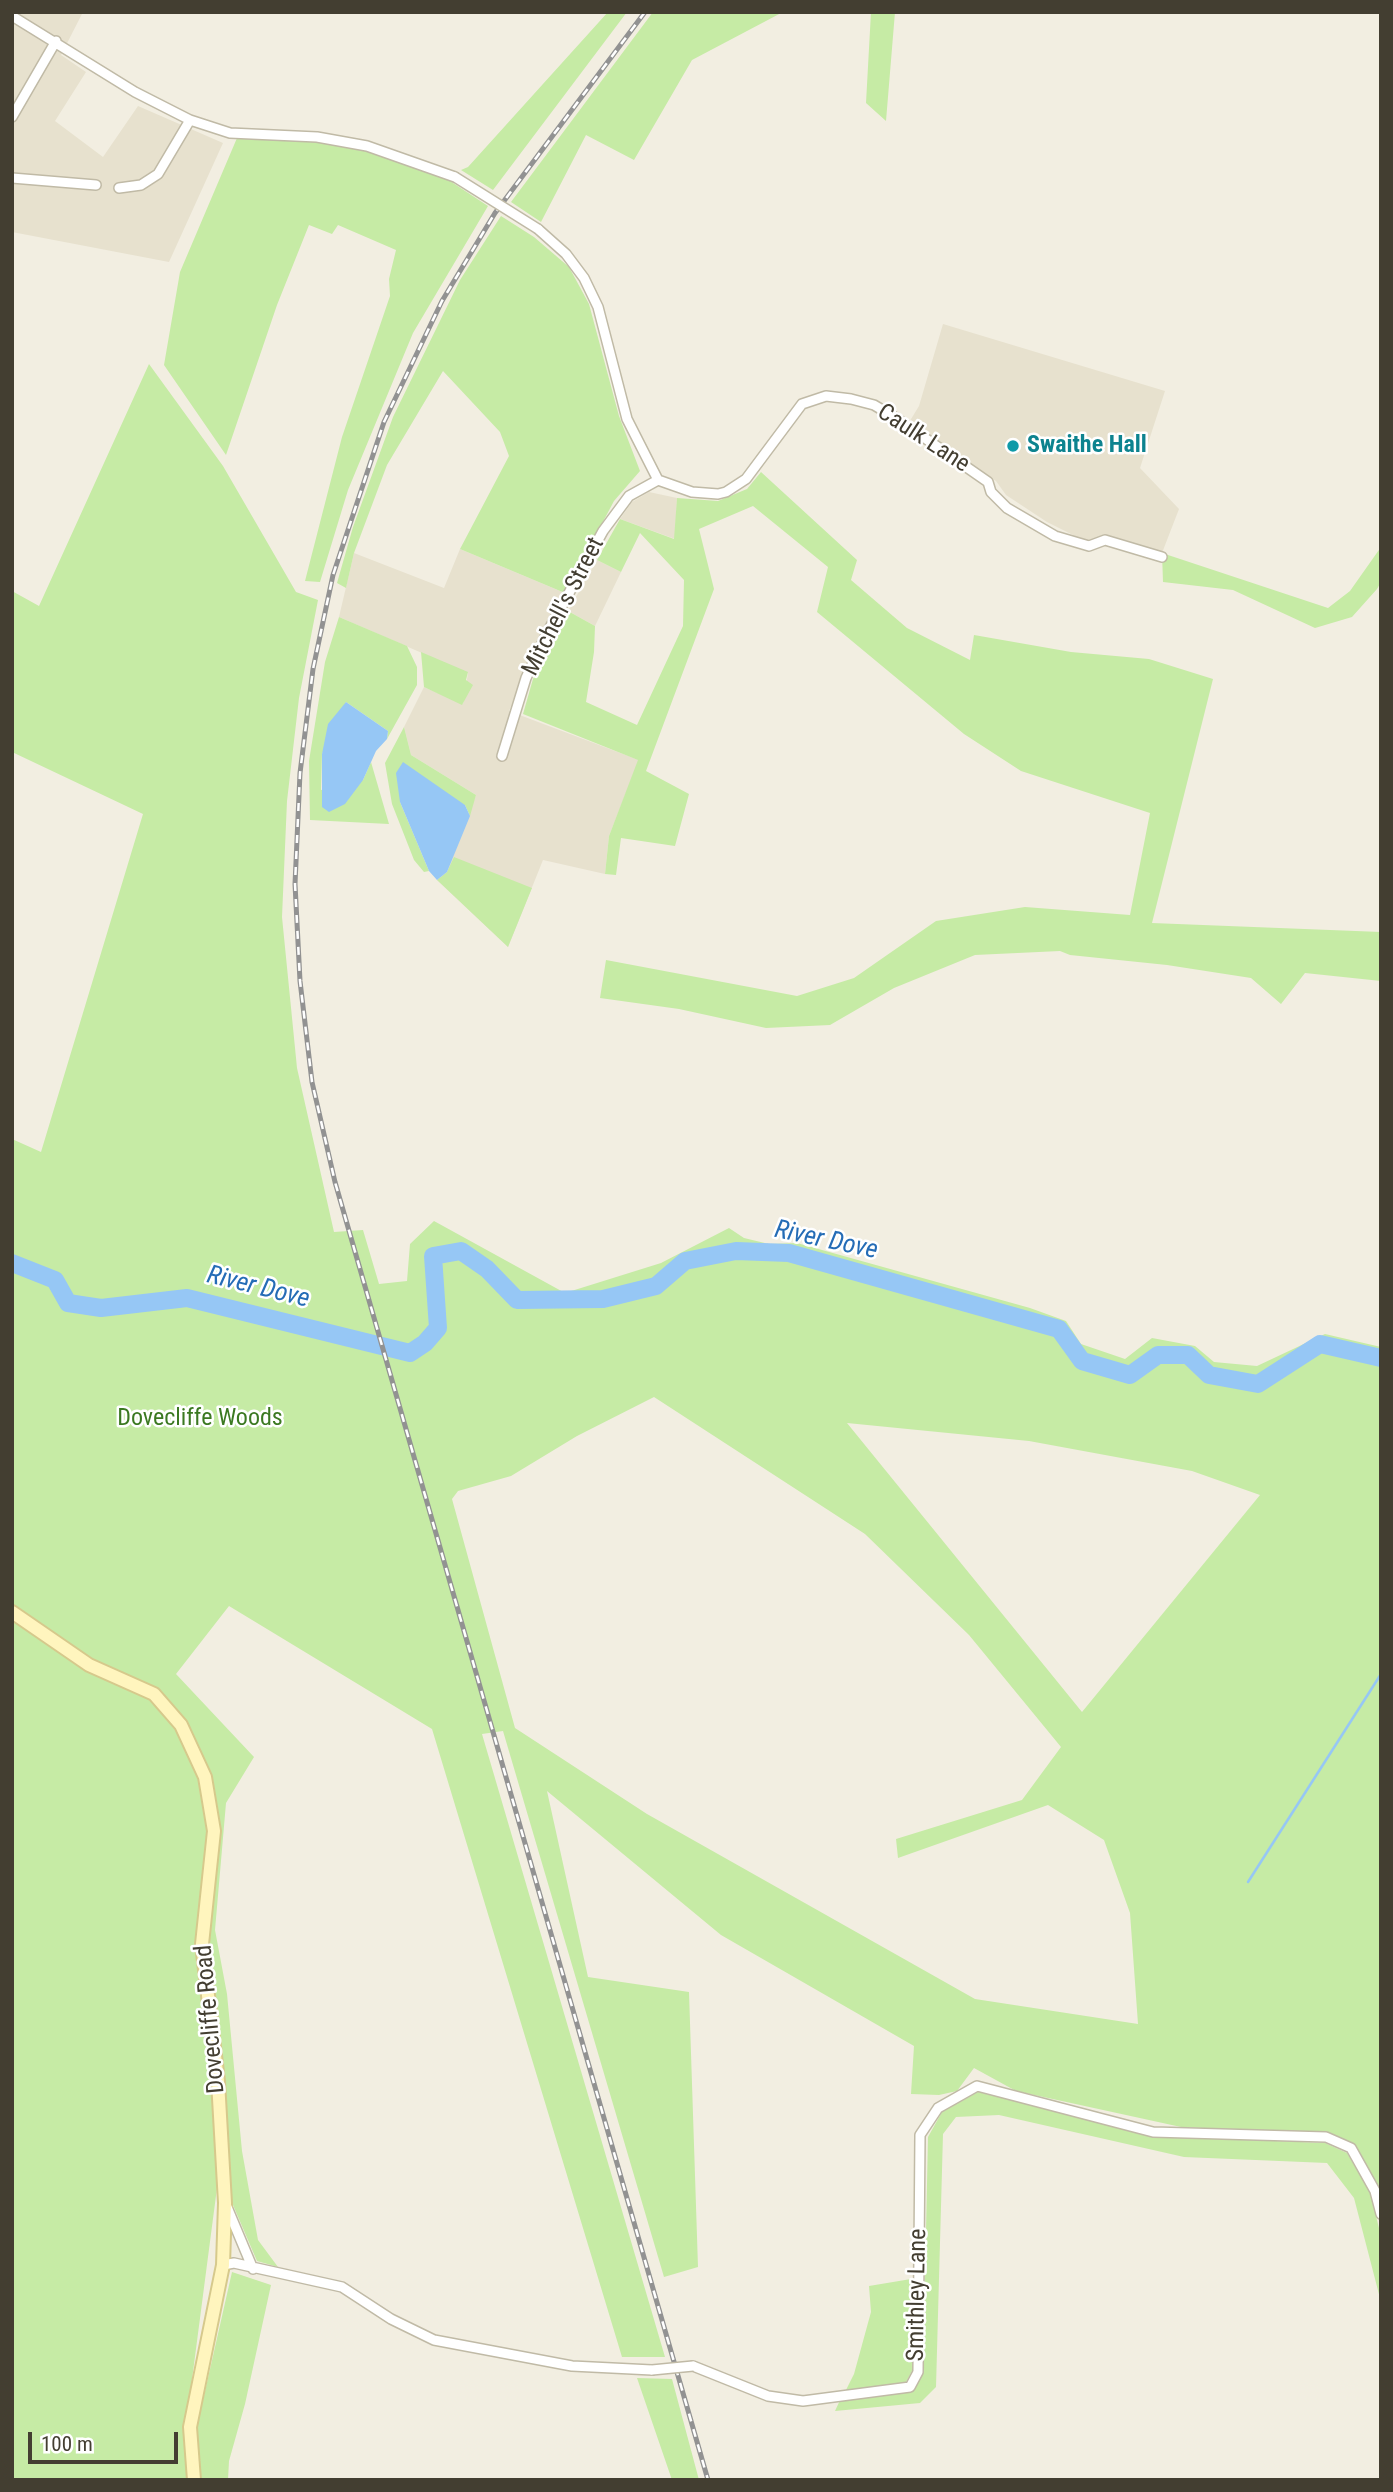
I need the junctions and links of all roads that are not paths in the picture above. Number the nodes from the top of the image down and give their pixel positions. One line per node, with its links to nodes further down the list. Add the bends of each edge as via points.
1 (15, 15): 2 (street)
2 (56, 41): 3 (street); 4 (street, via 135,92)
3 (12, 117)
4 (190, 120): 7 (street, via 158,174 141,185); 8 (street, bridge, via 230,134 317,137 368,146 455,177 538,229 566,254 598,307 627,419)
5 (12, 178): 6 (street)
6 (96, 186)
7 (119, 188)
8 (659, 480): 9 (street, Caulk Lane, via 691,492 726,492 746,479 802,404 826,396 874,405 896,418 988,482 998,502 1055,536 1089,546 1105,540); 10 (street, Mitchell's Street, via 629,496 603,531 526,678)
9 (1162, 557)
10 (502, 757)
11 (12, 1612): 12 (street, Dovecliffe Road, via 89,1665 154,1694 181,1725 205,1777 214,1831 202,1944 218,2081)
12 (225, 2203): 14 (street, Dovecliffe Road); 15 (street)
13 (1381, 2214): 15 (street, Smithley Lane, bridge, via 1375,2191 1351,2148 1326,2137 1153,2132 977,2086 938,2108 920,2135 918,2372 911,2387 803,2401 768,2396 693,2366 652,2370 572,2366 434,2340 342,2287)
14 (223, 2265): 15 (street, Smithley Lane); 16 (street, Dovecliffe Road, via 190,2427)
15 (253, 2269)
16 (194, 2480)

